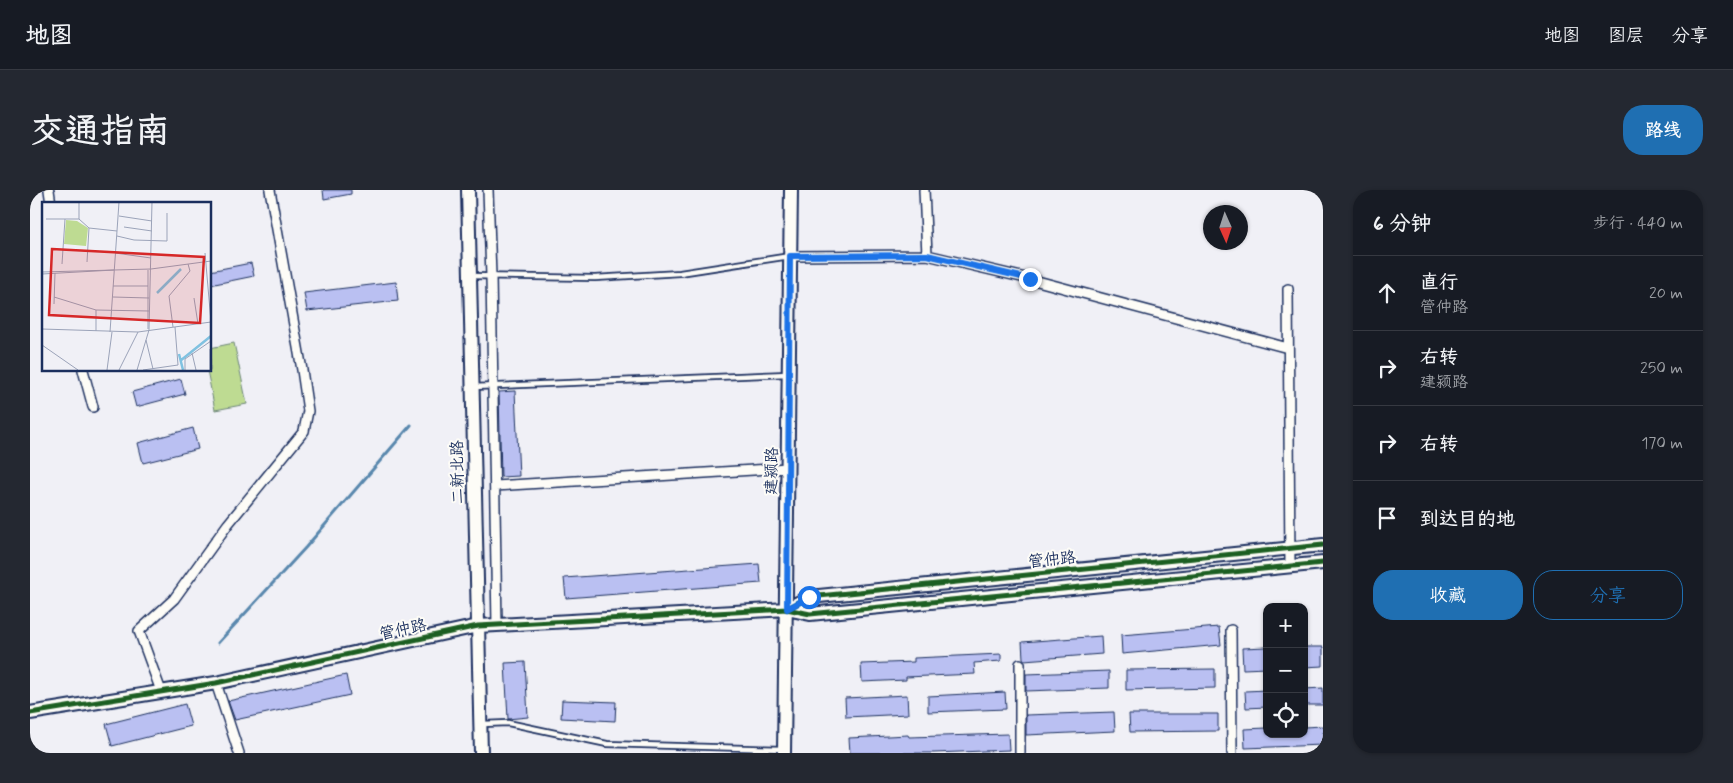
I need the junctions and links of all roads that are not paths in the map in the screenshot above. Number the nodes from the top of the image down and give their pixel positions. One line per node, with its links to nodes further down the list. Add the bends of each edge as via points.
1 (270, 190): 29 (street, via 307,403 304,431 228,524 174,599 139,631)
2 (468, 190): 8 (street, 二新北路)
3 (488, 190): 9 (street)
4 (791, 190): 7 (street, 建颍路)
5 (924, 190): 6 (street)
6 (927, 255): 7 (street); 11 (street)
7 (790, 256): 9 (lane, via 680,273 595,278); 13 (street, 建颍路)
8 (470, 276): 9 (lane); 15 (street, 二新北路)
9 (491, 276): 14 (street)
10 (1288, 289): 11 (street)
11 (1288, 348): 20 (street)
12 (84, 371): 16 (street)
13 (789, 374): 14 (lane); 17 (street, 建颍路)
14 (493, 386): 15 (lane); 18 (street)
15 (473, 387): 25 (street, 二新北路)
16 (93, 407)
17 (788, 468): 18 (street); 23 (street, 建颍路)
18 (495, 486): 24 (street)
19 (1323, 544): 20 (street, 管仲路)
20 (1290, 548): 22 (street); 23 (street, 管仲路, via 809,597)
21 (1323, 563): 22 (street, 管仲路)
22 (1290, 567): 23 (street, 管仲路, via 810,614)
23 (787, 609): 24 (street, 管仲路); 32 (street, 建颍路)
24 (497, 625): 25 (street, 管仲路)
25 (478, 626): 28 (street, 管仲路); 31 (street, 二新北路)
26 (1231, 630): 36 (street)
27 (1020, 664): 35 (street)
28 (216, 683): 29 (street, 管仲路); 33 (street)
29 (161, 691): 30 (street, 管仲路)
30 (30, 713)
31 (481, 724): 32 (lane, via 508,722 607,744); 34 (street, 二新北路)
32 (784, 751)
33 (239, 753)
34 (481, 753)
35 (1020, 753)
36 (1232, 753)

